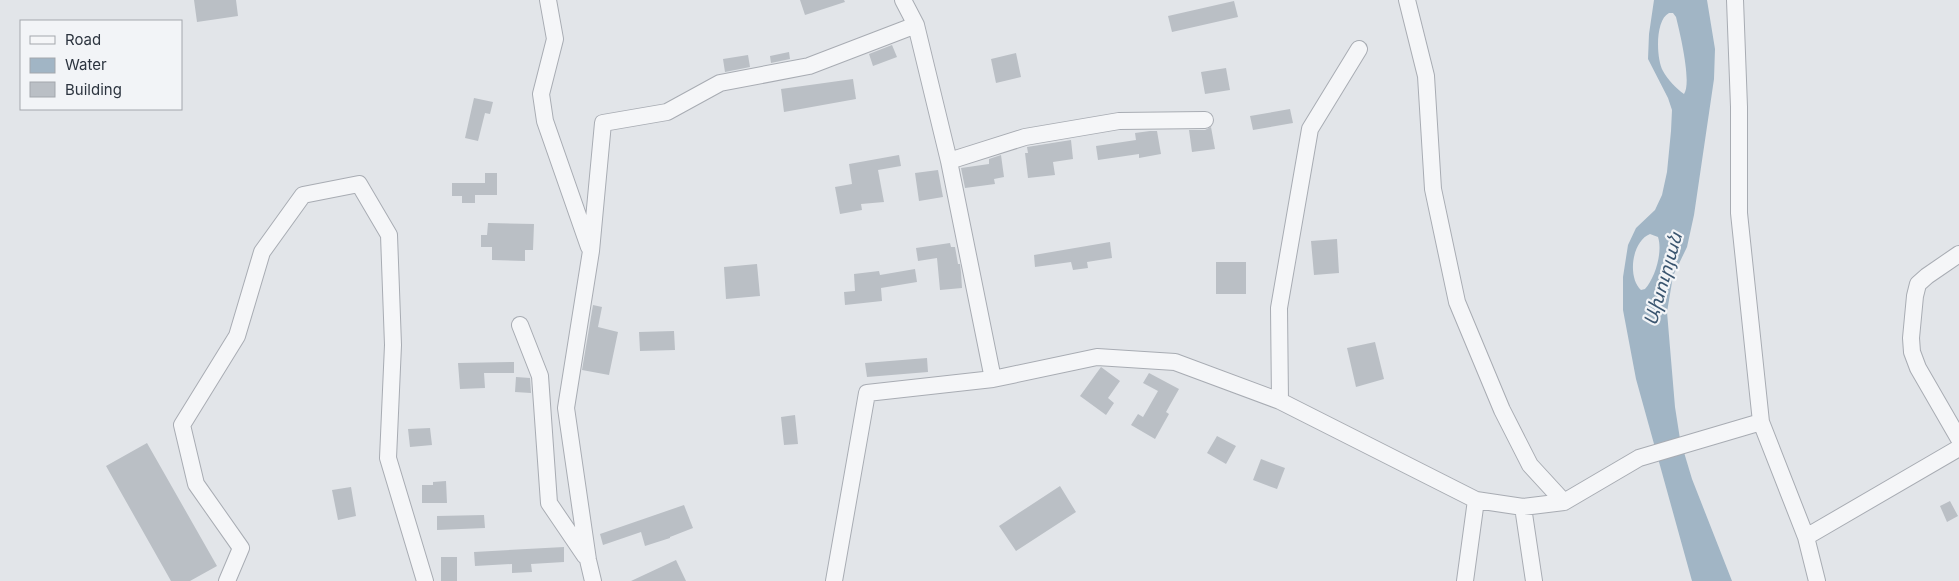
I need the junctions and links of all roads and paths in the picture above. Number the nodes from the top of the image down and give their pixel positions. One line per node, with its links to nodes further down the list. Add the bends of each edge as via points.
1 (548, 0): 9 (street, via 556,39 541,94 545,121)
2 (903, 0): 5 (street)
3 (1407, 0): 18 (street, via 1426,76 1434,189 1457,302 1502,410 1530,465)
4 (1735, 0): 14 (street, via 1739,213)
5 (916, 25): 8 (street); 9 (street, via 809,66 720,83 667,112 603,123)
6 (1358, 49): 13 (street, via 1310,129 1279,308)
7 (1205, 120): 8 (street, via 1119,121 1025,137)
8 (949, 161): 12 (street)
9 (591, 251): 21 (street, via 566,408)
10 (1959, 254): 15 (street, via 1918,284 1911,338 1918,368)
11 (520, 325): 21 (street, via 540,376 549,503)
12 (993, 379): 13 (street, via 1097,357 1175,362); 25 (street, via 867,393)
13 (1280, 401): 17 (street)
14 (1761, 422): 18 (street, via 1639,458); 20 (street)
15 (1959, 439)
16 (1959, 448): 20 (street)
17 (1476, 500): 19 (street); 26 (street)
18 (1564, 502): 19 (street)
19 (1523, 507): 27 (street)
20 (1806, 537): 28 (street)
21 (588, 560): 24 (street)
22 (227, 581): 23 (street, via 241,548 196,484 182,425 237,336 262,252 303,195 359,184 389,235 393,344 388,458)
23 (425, 581)
24 (593, 581)
25 (834, 581)
26 (1465, 581)
27 (1534, 581)
28 (1817, 581)

